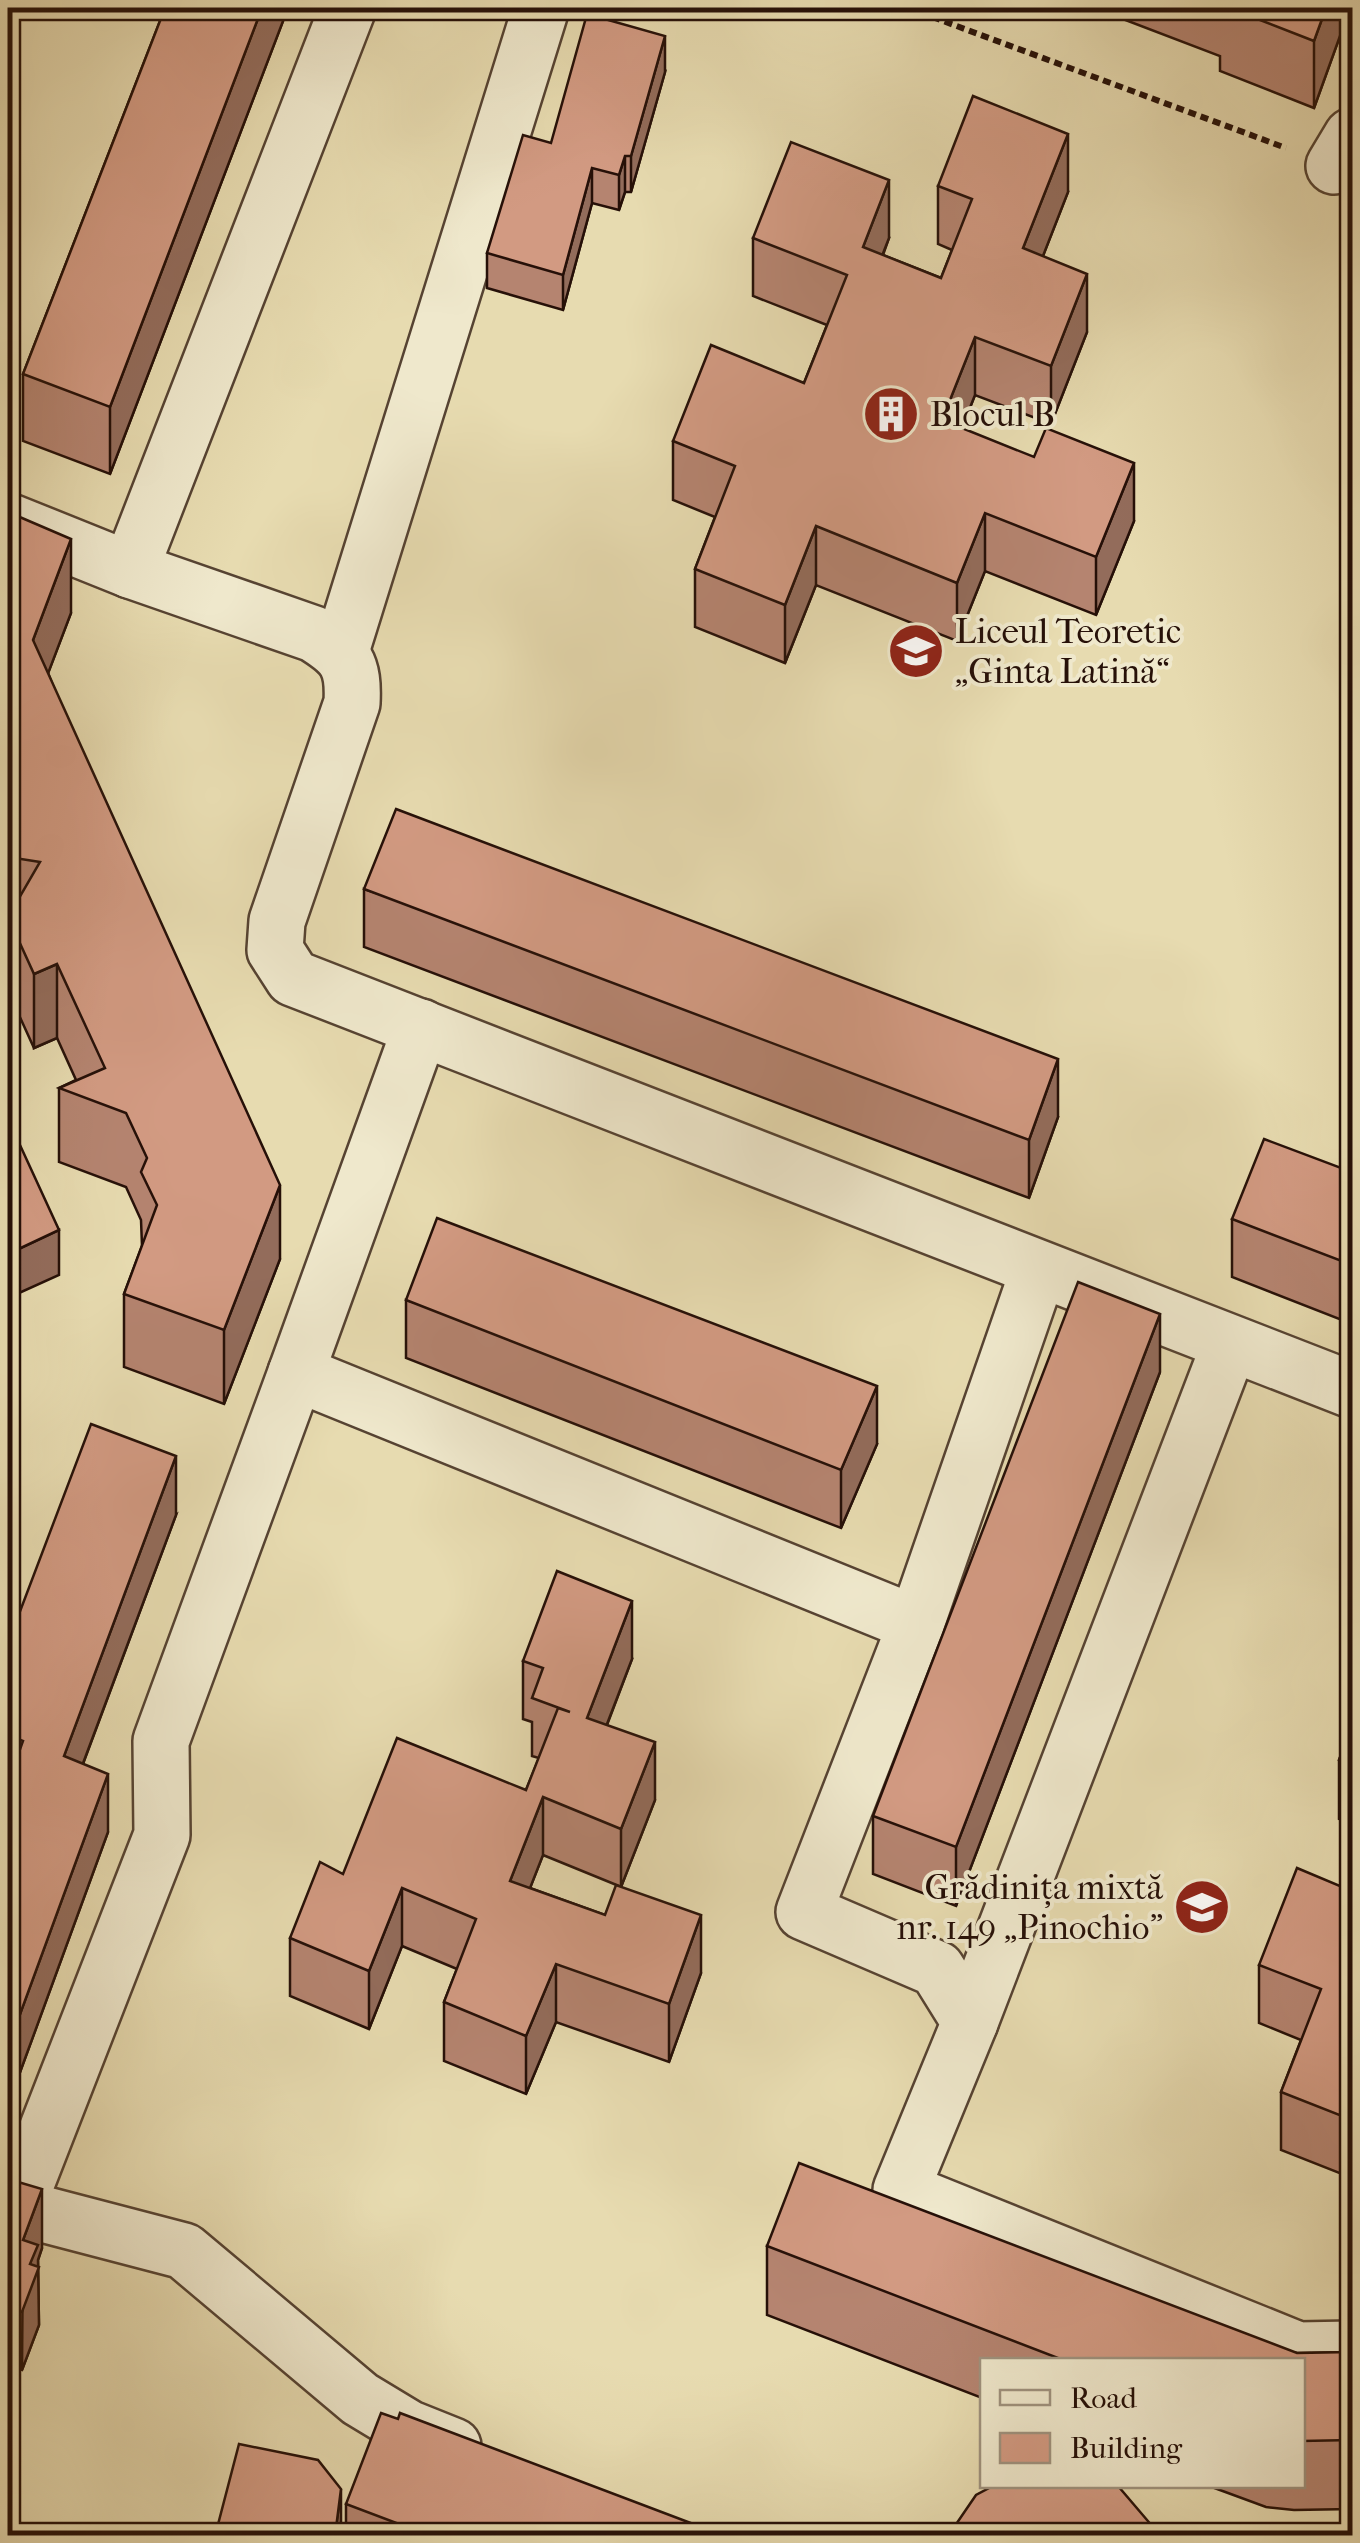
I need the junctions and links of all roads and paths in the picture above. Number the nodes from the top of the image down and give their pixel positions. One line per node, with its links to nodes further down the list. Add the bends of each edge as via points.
1 (348, 8): 8 (lane)
2 (541, 8): 9 (lane)
3 (908, 8): 6 (path)
4 (12, 48): 5 (path)
5 (8, 61)
6 (1343, 151)
7 (8, 522): 8 (lane)
8 (130, 570): 9 (lane, via 314,634)
9 (341, 651): 10 (lane, via 353,677 352,703 276,921 274,950 293,978)
10 (421, 1027): 11 (lane); 13 (lane)
11 (1039, 1269): 12 (lane); 15 (lane)
12 (1230, 1344): 14 (lane); 16 (lane)
13 (296, 1373): 15 (lane); 17 (lane, via 162,1741 162,1835)
14 (1352, 1390)
15 (916, 1624): 16 (lane, via 804,1912 937,1969)
16 (970, 2022): 18 (lane, via 901,2190 1298,2350)
17 (12, 2206): 19 (lane, via 184,2251 360,2399 408,2428)
18 (1352, 2349)
19 (496, 2464)

